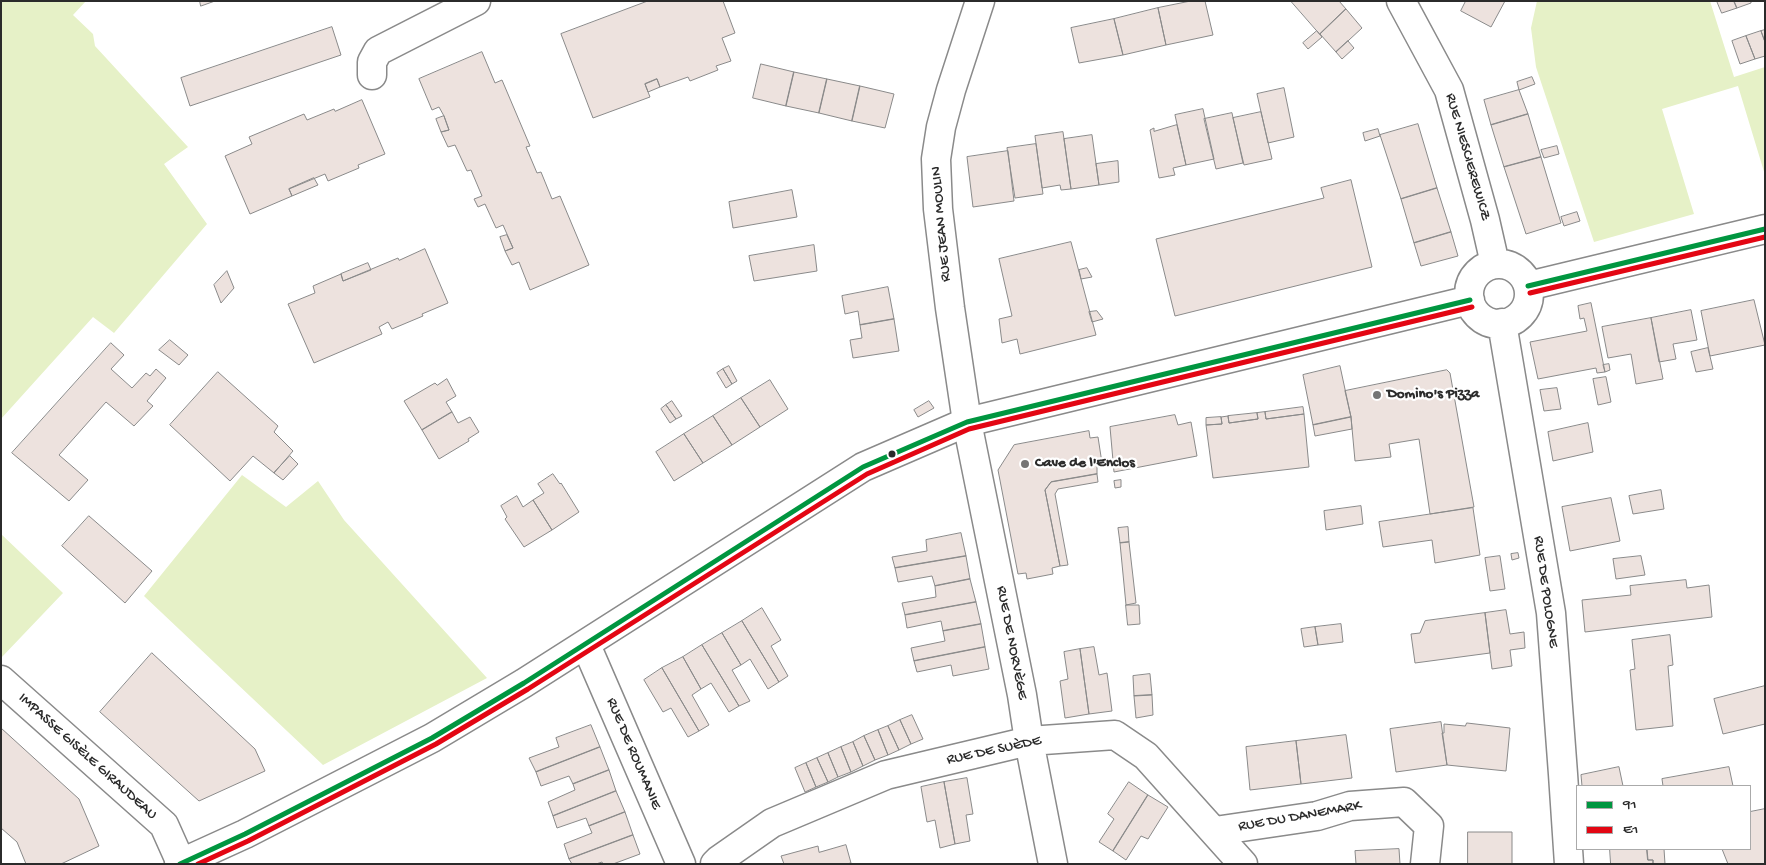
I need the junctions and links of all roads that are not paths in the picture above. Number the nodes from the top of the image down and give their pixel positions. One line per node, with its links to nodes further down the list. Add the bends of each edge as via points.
1 (476, 1): 4 (street, via 378,51 372,62)
2 (1401, 1): 6 (street, RUE NIESCIEREWICZ, via 1449,90)
3 (977, 2): 10 (street, RUE JEAN MOULIN, via 941,127 936,159 938,209 950,308)
4 (372, 75)
5 (1765, 229): 7 (street)
6 (1495, 264): 7 (street, via 1519,271); 8 (street, via 1485,267 1472,281)
7 (1528, 286): 9 (street, via 1527,306 1512,321)
8 (1470, 300): 9 (street, via 1478,315 1494,323); 10 (street)
9 (1502, 323): 21 (street, RUE DE POLOGNE, via 1550,613)
10 (968, 422): 11 (street, via 863,467); 13 (street, RUE DE NORVÈGE)
11 (586, 645): 15 (street, via 432,738 245,834); 16 (street, RUE DE ROUMANIE)
12 (1, 680): 15 (street, IMPASSE GISÈLE GIRAUDEAU, via 164,825)
13 (1029, 741): 14 (street, RUE DE SUÈDE, via 1115,735 1146,756); 17 (street, RUE DE SUÈDE, via 886,775 772,823); 18 (street, RUE DE NORVÈGE)
14 (1215, 831): 19 (street, RUE DE SUÈDE); 20 (street, RUE DU DANEMARK, via 1317,816 1350,806 1404,802 1429,826)
15 (180, 863)
16 (681, 864)
17 (715, 864)
18 (1053, 864)
19 (1243, 864)
20 (1425, 864)
21 (1569, 864)

